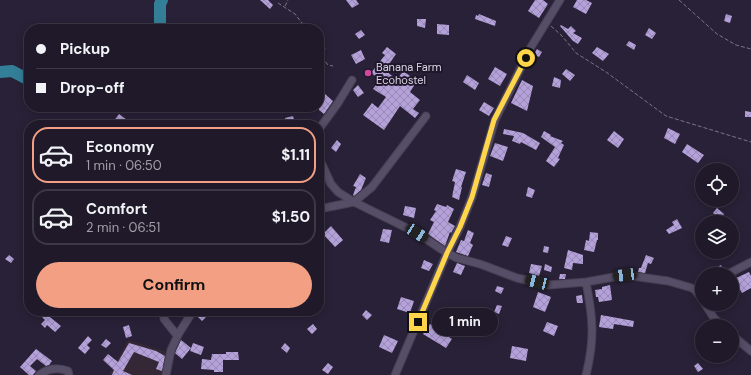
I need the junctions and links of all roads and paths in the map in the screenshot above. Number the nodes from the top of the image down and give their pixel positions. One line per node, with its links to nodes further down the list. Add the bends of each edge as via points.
1 (288, 0): 5 (path)
2 (560, 0): 6 (street)
3 (679, 0): 8 (path, via 717,34 736,45)
4 (278, 3): 5 (path)
5 (285, 6): 7 (path)
6 (546, 21): 14 (path, via 576,53 666,116); 18 (street, via 494,120 472,197)
7 (304, 24)
8 (751, 49)
9 (324, 60): 10 (path, via 328,65)
10 (333, 66)
11 (352, 80): 13 (street)
12 (426, 116): 16 (street, via 372,187)
13 (324, 122)
14 (751, 142)
15 (324, 169): 16 (street, via 332,186)
16 (354, 202): 17 (street); 18 (street, via 413,230)
17 (324, 208)
18 (447, 253): 21 (street, via 517,278 549,285); 31 (street)
19 (751, 262): 20 (street)
20 (739, 268)
21 (586, 282): 22 (street, via 633,275 668,281); 32 (street, via 593,332)
22 (695, 290)
23 (164, 316): 25 (street)
24 (190, 316): 30 (street, via 172,350)
25 (176, 334)
26 (739, 341): 27 (street)
27 (751, 351)
28 (38, 375): 29 (street, via 56,369 68,371)
29 (69, 375)
30 (166, 375)
31 (395, 375)
32 (586, 375)

